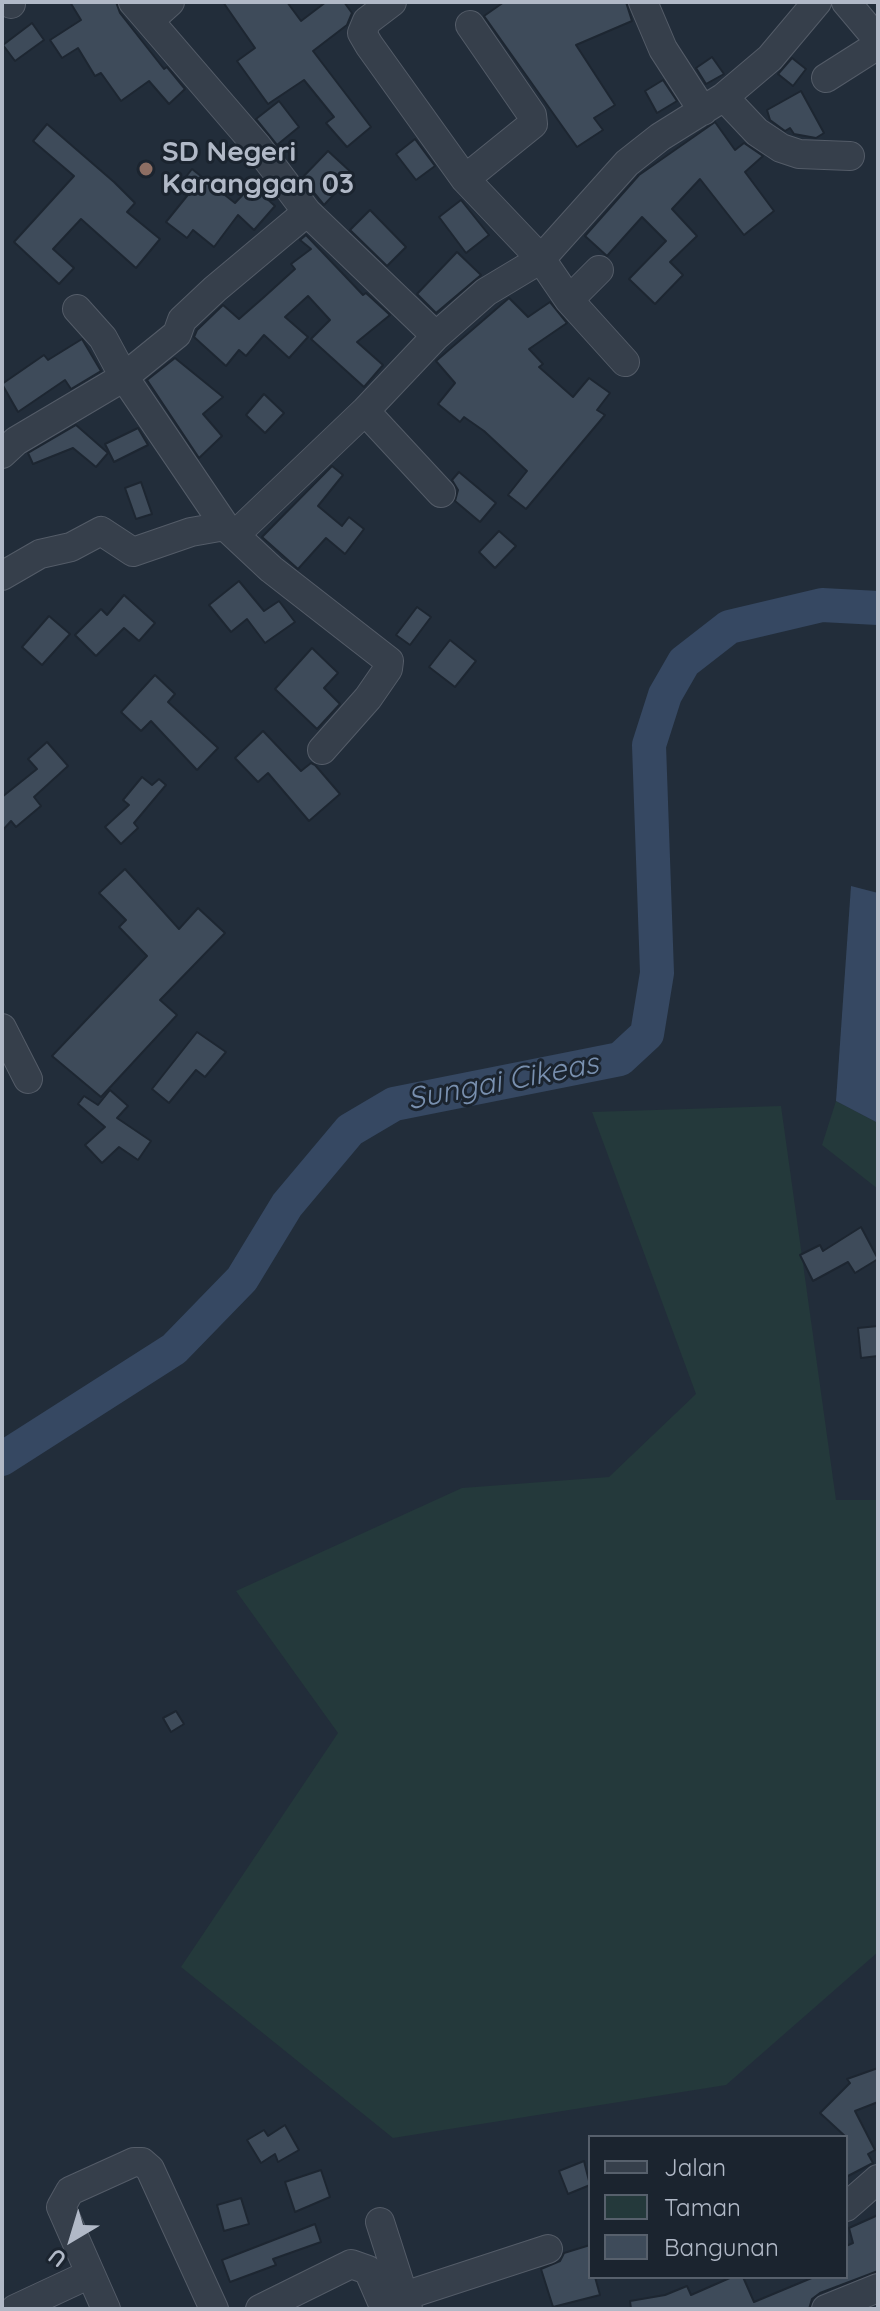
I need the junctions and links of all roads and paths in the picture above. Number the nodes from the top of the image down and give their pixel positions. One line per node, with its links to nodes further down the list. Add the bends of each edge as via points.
1 (392, 2): 11 (street, via 367,21 362,33)
2 (643, 2): 9 (street, via 663,49)
3 (817, 2): 9 (street, via 770,58)
4 (846, 2): 7 (street)
5 (151, 8): 12 (street)
6 (470, 25): 11 (street, via 533,124)
7 (878, 43): 8 (street)
8 (826, 78)
9 (714, 104): 10 (street, via 781,148); 13 (street, via 627,163)
10 (850, 156)
11 (465, 179): 13 (street)
12 (307, 212): 17 (street); 19 (street, via 215,289 182,320 177,334)
13 (541, 259): 15 (street); 17 (street, via 486,292)
14 (599, 270): 15 (street)
15 (569, 300): 18 (street)
16 (77, 309): 19 (street, via 103,338)
17 (436, 336): 20 (street)
18 (625, 362)
19 (124, 377): 21 (street); 23 (street)
20 (365, 411): 22 (street); 23 (street)
21 (2, 454)
22 (441, 493)
23 (230, 530): 24 (street, via 191,532 134,552 102,530 71,547 40,554); 25 (street, via 271,569 389,661 368,698)
24 (2, 576)
25 (322, 750)
26 (2, 1028): 27 (street)
27 (28, 1079)
28 (878, 2179): 29 (street)
29 (848, 2205)
30 (380, 2222): 34 (street)
31 (548, 2249): 34 (street)
32 (90, 2274): 35 (street); 36 (street); 37 (street, via 61,2207 63,2198 142,2162 150,2169)
33 (878, 2288): 39 (street)
34 (399, 2305): 38 (street, via 368,2270 351,2264)
35 (15, 2309)
36 (106, 2309)
37 (214, 2309)
38 (260, 2309)
39 (826, 2309)

